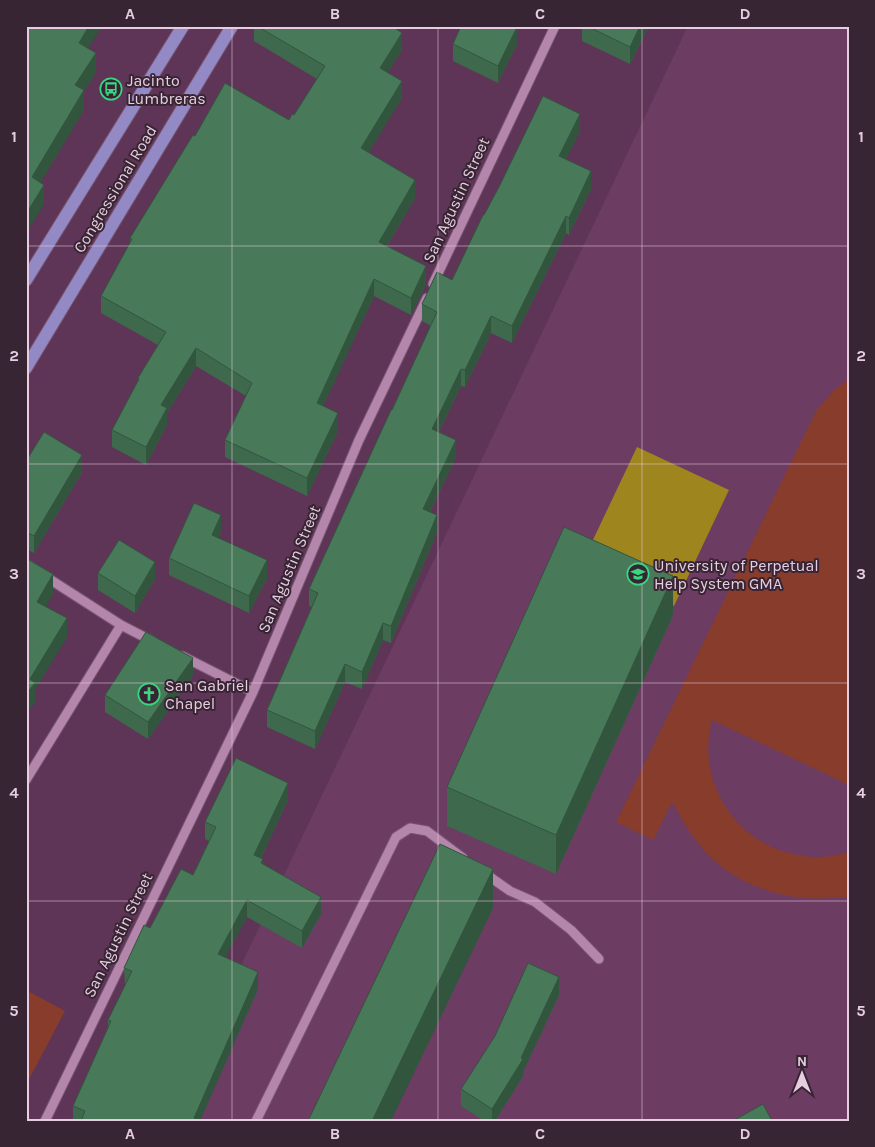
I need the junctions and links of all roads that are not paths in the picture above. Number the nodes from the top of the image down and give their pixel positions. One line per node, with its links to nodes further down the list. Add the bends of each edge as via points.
1 (183, 26): 4 (main road, Congressional Road)
2 (232, 26): 5 (main road, Congressional Road)
3 (555, 26): 10 (street, San Agustin Street, via 359,440)
4 (26, 280)
5 (26, 368)
6 (26, 564): 7 (street)
7 (121, 625): 8 (street); 11 (street)
8 (156, 643)
9 (174, 652): 10 (street)
10 (253, 692): 13 (street, San Agustin Street)
11 (26, 780)
12 (599, 959): 14 (street, via 571,930 535,902 510,891 427,831 410,828 396,837)
13 (45, 1121)
14 (256, 1121)

